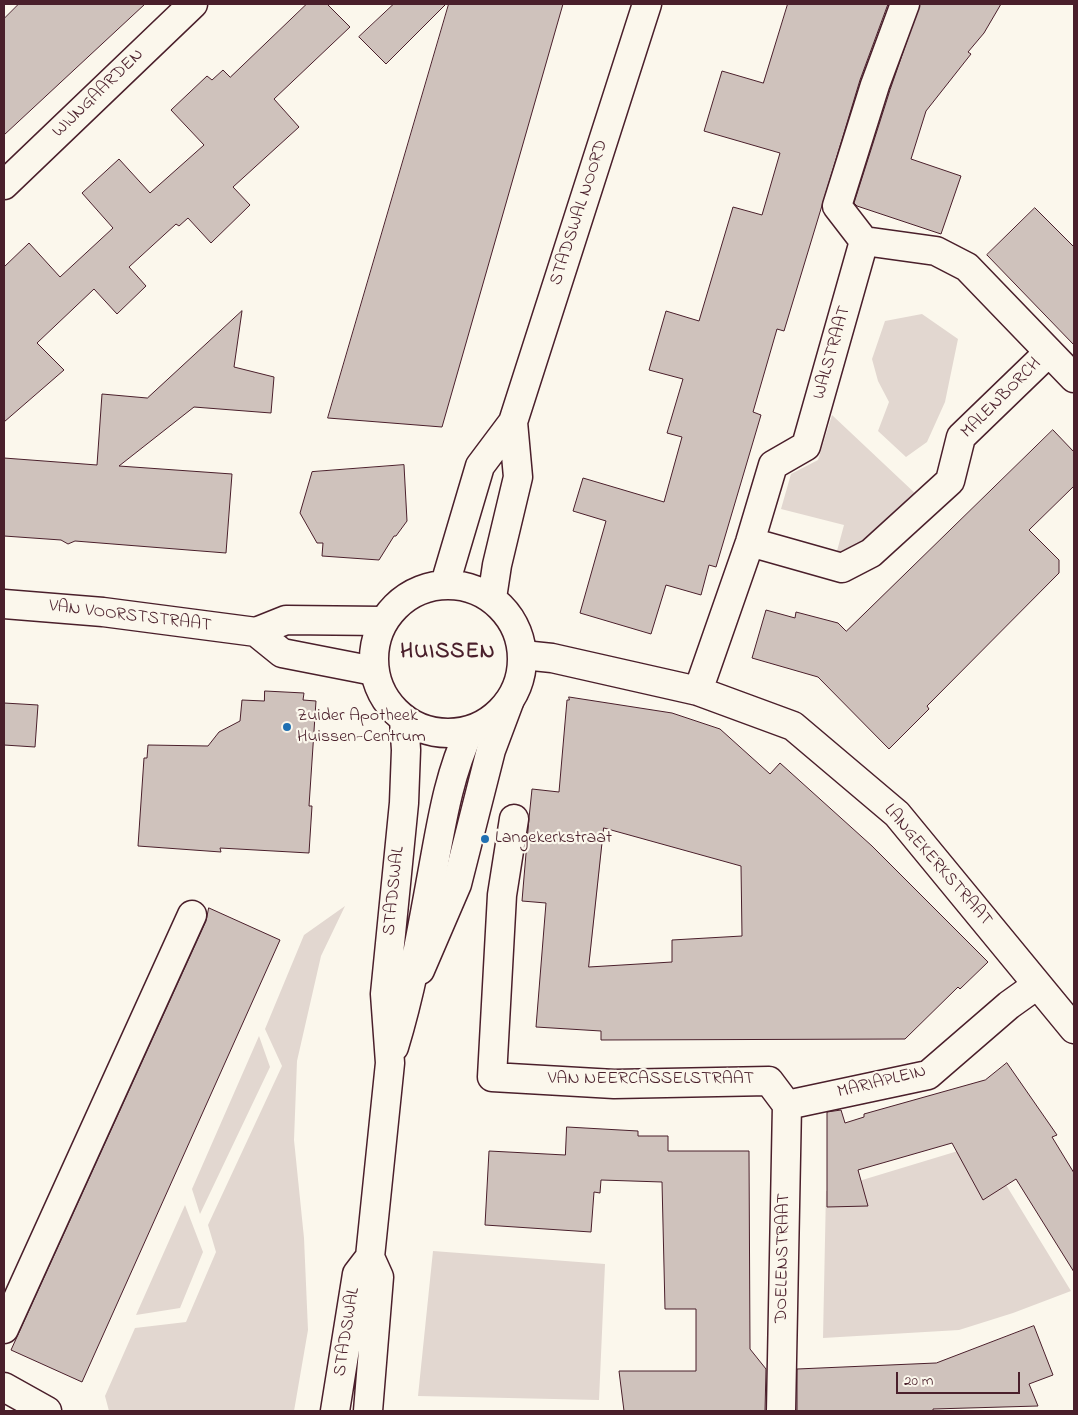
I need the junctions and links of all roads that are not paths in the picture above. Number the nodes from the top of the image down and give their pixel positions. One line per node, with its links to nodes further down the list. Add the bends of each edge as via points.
1 (193, 4): 4 (street, WIJNGAARDEN)
2 (648, 4): 8 (street, STADSWAL NOORD)
3 (905, 4): 5 (street, via 875,85 838,206)
4 (4, 185)
5 (864, 241): 6 (street, MALENBORCH, via 936,251 967,266); 9 (street, WALSTRAAT, via 806,446 772,465)
6 (1049, 352): 7 (street, MALENBORCH); 9 (street, MALENBORCH, via 961,437 950,481 871,553 842,568)
7 (1074, 378)
8 (513, 422): 10 (street, STADSWAL NOORD, via 480,466); 11 (street, STADSWAL NOORD, via 518,477)
9 (750, 542): 17 (street, WALSTRAAT)
10 (444, 584): 11 (street, via 477,590); 13 (street, via 421,590 399,602)
11 (492, 598): 15 (street, via 508,614 518,633)
12 (4, 604): 14 (street, VAN VOORSTSTRAAT, via 103,612)
13 (383, 621): 14 (street, VAN VOORSTSTRAAT, via 286,620); 16 (street, via 374,646)
14 (256, 632): 16 (street, via 282,653)
15 (523, 655): 17 (street, LANGEKERKSTRAAT, via 552,658); 18 (street, via 520,680)
16 (374, 671): 19 (street, via 385,698)
17 (698, 691): 23 (street, LANGEKERKSTRAAT, via 794,726 897,814)
18 (509, 702): 20 (street, via 492,719); 24 (street, STADSWAL, via 491,750 456,884)
19 (404, 719): 20 (street, via 436,732); 26 (street, STADSWAL, via 404,803 385,994)
20 (470, 730): 24 (street, STADSWAL, via 456,759 444,809)
21 (514, 819): 27 (street, VAN NEERCASSELSTRAAT, via 502,895 492,1077 614,1084 769,1081)
22 (192, 915): 29 (street)
23 (1037, 985): 25 (street, LANGEKERKSTRAAT); 27 (street, MARIAPLEIN, via 928,1075)
24 (410, 994): 26 (street, STADSWAL)
25 (1074, 1029)
26 (390, 1063): 28 (street, STADSWAL)
27 (788, 1105): 34 (street, DOELENSTRAAT)
28 (370, 1257): 32 (street, STADSWAL, via 357,1274); 33 (street, STADSWAL, via 379,1277)
29 (4, 1329)
30 (4, 1387): 31 (street)
31 (47, 1411)
32 (335, 1411)
33 (368, 1411)
34 (781, 1411)

